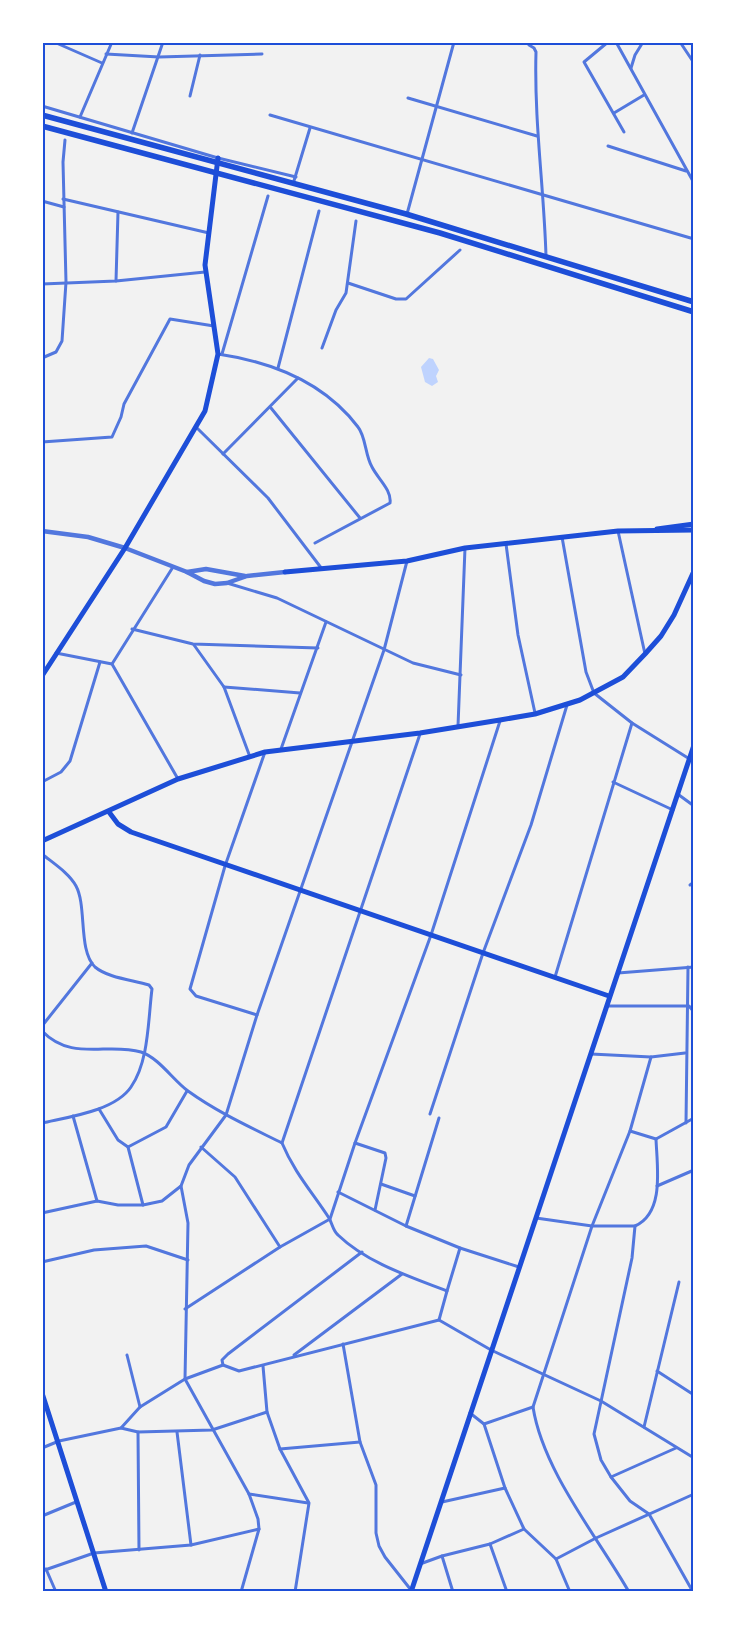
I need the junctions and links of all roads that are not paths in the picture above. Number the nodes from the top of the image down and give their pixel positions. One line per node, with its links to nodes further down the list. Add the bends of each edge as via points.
1 (54, 42): 14 (street)
2 (112, 42): 10 (street)
3 (164, 42): 13 (street)
4 (454, 42): 21 (street)
5 (608, 42): 22 (street, via 584,62)
6 (616, 42): 16 (street)
7 (643, 42): 16 (street)
8 (680, 42): 15 (street)
9 (529, 46): 30 (street, via 536,52)
10 (106, 54): 13 (street); 14 (street)
11 (262, 54): 12 (street)
12 (200, 55): 13 (street); 18 (street)
13 (159, 57): 29 (street)
14 (102, 63): 25 (street)
15 (694, 63)
16 (630, 68): 17 (street)
17 (644, 95): 22 (street); 35 (street)
18 (190, 96)
19 (408, 98): 21 (street)
20 (42, 106): 25 (street)
21 (436, 107): 30 (street); 34 (street)
22 (614, 113): 28 (street)
23 (42, 115): 33 (highway)
24 (270, 115): 27 (street)
25 (80, 117): 29 (street)
26 (42, 126): 36 (highway)
27 (310, 128): 34 (street); 37 (street)
28 (624, 132)
29 (132, 133): 33 (street)
30 (537, 136): 40 (street)
31 (65, 140): 42 (street)
32 (608, 146): 35 (street)
33 (218, 161): 36 (main road); 37 (street); 39 (highway)
34 (422, 161): 40 (street); 47 (street)
35 (687, 171): 38 (street)
36 (217, 174): 49 (main road); 59 (highway, via 440,234)
37 (296, 177): 39 (street)
38 (694, 183)
39 (293, 184): 47 (highway)
40 (544, 194): 50 (street); 52 (street)
41 (268, 196): 62 (street)
42 (63, 199): 44 (street); 45 (street)
43 (42, 201): 44 (street)
44 (64, 207): 55 (street)
45 (118, 212): 49 (street); 54 (street)
46 (319, 212): 64 (street)
47 (406, 214): 52 (highway)
48 (356, 221): 56 (street)
49 (209, 233): 53 (main road)
50 (694, 239)
51 (460, 250): 56 (street, via 406,299 396,299)
52 (546, 256): 58 (highway)
53 (205, 272): 54 (street); 60 (main road)
54 (116, 281): 55 (street)
55 (66, 282): 57 (street); 63 (street, via 62,341 56,352)
56 (348, 283): 61 (street)
57 (42, 284)
58 (694, 302)
59 (694, 312)
60 (215, 326): 62 (main road); 68 (street, via 170,319 124,404 112,437)
61 (322, 348)
62 (220, 354): 64 (street); 67 (main road, via 209,398)
63 (42, 358)
64 (278, 368): 65 (street)
65 (298, 378): 66 (street); 70 (street, via 318,387 360,428 371,466 391,496 390,504)
66 (270, 408): 69 (street); 70 (street)
67 (197, 428): 69 (street); 79 (main road)
68 (42, 442)
69 (223, 454): 83 (street, via 268,498)
70 (361, 518): 77 (street)
71 (694, 524): 72 (main road)
72 (654, 530): 73 (main road); 75 (main road)
73 (694, 530)
74 (42, 531): 79 (street, via 88,537)
75 (618, 531): 76 (main road); 95 (street)
76 (562, 537): 78 (main road); 102 (street, via 586,672)
77 (315, 544)
78 (506, 544): 80 (main road); 104 (street, via 518,635)
79 (125, 548): 82 (street); 94 (main road)
80 (465, 548): 81 (main road); 98 (street)
81 (407, 561): 83 (main road); 93 (street)
82 (173, 567): 85 (street); 90 (street)
83 (322, 569): 86 (main road)
84 (694, 571): 95 (main road, via 674,615)
85 (187, 572): 87 (street, via 206,569); 88 (street, via 204,582)
86 (285, 572): 87 (street)
87 (247, 576): 88 (street)
88 (228, 583): 89 (street, via 277,598)
89 (326, 622): 92 (street); 93 (street)
90 (132, 629): 91 (street); 97 (street)
91 (194, 644): 92 (street); 100 (street)
92 (318, 648): 101 (street)
93 (384, 650): 98 (street, via 413,663); 109 (street)
94 (56, 653): 96 (street); 99 (main road)
95 (645, 654): 102 (main road, via 623,677)
96 (100, 662): 97 (street); 116 (street, via 70,762 61,772)
97 (112, 664): 115 (street)
98 (460, 675): 107 (street)
99 (42, 676)
100 (224, 687): 101 (street); 113 (street)
101 (300, 693): 111 (street)
102 (594, 694): 103 (main road); 106 (street)
103 (567, 704): 104 (main road); 128 (street, via 531,825)
104 (535, 714): 105 (main road)
105 (500, 720): 107 (main road); 127 (street)
106 (632, 723): 114 (street); 117 (street)
107 (458, 726): 108 (main road)
108 (420, 733): 109 (main road); 126 (street)
109 (350, 742): 111 (main road); 125 (street)
110 (694, 745): 114 (main road)
111 (281, 749): 112 (main road)
112 (265, 752): 113 (main road); 124 (street)
113 (250, 757): 115 (main road)
114 (688, 758): 118 (main road)
115 (178, 779): 121 (main road)
116 (42, 782)
117 (613, 782): 120 (street); 133 (street)
118 (678, 795): 119 (street); 120 (main road)
119 (694, 806)
120 (674, 810): 132 (main road)
121 (109, 812): 122 (main road); 124 (main road, via 118,824 131,832)
122 (42, 841)
123 (42, 854): 129 (street, via 72,880 78,890)
124 (224, 866): 125 (main road); 138 (street, via 190,989 196,996)
125 (300, 891): 126 (main road); 138 (street)
126 (360, 912): 127 (main road); 158 (street)
127 (431, 935): 128 (main road); 159 (street)
128 (483, 953): 133 (main road); 149 (street)
129 (92, 963): 139 (street); 143 (street, via 100,971 151,987)
130 (688, 967): 131 (street); 132 (street); 136 (street)
131 (694, 967)
132 (617, 973): 134 (main road)
133 (555, 977): 134 (main road)
134 (609, 996): 135 (main road)
135 (608, 1006): 136 (street); 144 (main road)
136 (689, 1006): 137 (street); 145 (street)
137 (694, 1012)
138 (257, 1015): 150 (street)
139 (42, 1026)
140 (42, 1032): 141 (street)
141 (49, 1038): 142 (street); 143 (street, via 76,1049)
142 (42, 1039)
143 (144, 1053): 147 (street); 148 (street, via 130,1089)
144 (591, 1054): 146 (street); 172 (main road)
145 (685, 1054): 146 (street); 155 (street)
146 (651, 1057): 156 (street)
147 (187, 1090): 150 (street); 160 (street, via 166,1127)
148 (98, 1109): 151 (street); 160 (street, via 118,1140)
149 (430, 1114)
150 (226, 1115): 158 (street); 161 (street)
151 (73, 1116): 154 (street); 168 (street)
152 (439, 1118): 167 (street)
153 (694, 1118): 155 (street)
154 (42, 1123)
155 (686, 1123): 157 (street)
156 (630, 1131): 157 (street); 175 (street)
157 (656, 1139): 165 (street)
158 (282, 1143): 173 (street, via 291,1166)
159 (355, 1143): 163 (street, via 385,1153); 166 (street)
160 (128, 1147): 169 (street)
161 (201, 1147): 164 (street); 177 (street, via 235,1177)
162 (694, 1170): 165 (street)
163 (381, 1184): 167 (street); 170 (street)
164 (181, 1186): 169 (street, via 162,1201); 180 (street, via 188,1223)
165 (657, 1186): 176 (street, via 649,1217)
166 (338, 1192): 170 (street); 173 (street)
167 (415, 1196): 174 (street)
168 (97, 1201): 169 (street); 171 (street)
169 (143, 1205)
170 (375, 1210): 174 (street)
171 (42, 1212)
172 (535, 1218): 175 (street); 182 (main road)
173 (330, 1219): 177 (street); 179 (street, via 336,1234)
174 (406, 1226): 178 (street)
175 (592, 1226): 176 (street); 195 (street)
176 (635, 1226): 199 (street, via 632,1258)
177 (280, 1247): 186 (street)
178 (460, 1248): 182 (street); 185 (street)
179 (362, 1252): 183 (street); 192 (street, via 228,1354 222,1360)
180 (188, 1260): 181 (street, via 146,1246 94,1250); 186 (street)
181 (42, 1262)
182 (520, 1267): 189 (main road)
183 (402, 1274): 185 (street); 191 (street)
184 (679, 1282): 194 (street)
185 (447, 1291): 187 (street)
186 (185, 1309): 196 (street)
187 (438, 1320): 188 (street); 189 (street)
188 (343, 1344): 191 (street); 211 (street)
189 (491, 1350): 195 (street); 203 (main road)
190 (127, 1356): 200 (street)
191 (291, 1357): 193 (street)
192 (223, 1365): 193 (street, via 240,1371); 196 (street)
193 (263, 1366): 202 (street)
194 (658, 1371): 198 (street); 205 (street)
195 (544, 1374): 199 (street); 201 (street)
196 (185, 1379): 200 (street); 207 (street)
197 (42, 1393): 210 (main road)
198 (694, 1395)
199 (601, 1401): 205 (street); 216 (street, via 594,1434)
200 (140, 1407): 206 (street)
201 (533, 1407): 204 (street); 227 (street, via 536,1424 566,1489)
202 (267, 1412): 207 (street); 214 (street)
203 (470, 1414): 204 (street); 221 (main road)
204 (484, 1424): 217 (street)
205 (644, 1427): 213 (street)
206 (121, 1428): 208 (street); 210 (street)
207 (212, 1430): 209 (street); 218 (street)
208 (138, 1432): 209 (street); 230 (street)
209 (177, 1432): 229 (street)
210 (59, 1441): 212 (street); 220 (main road)
211 (360, 1442): 214 (street); 236 (street, via 376,1485 379,1546)
212 (42, 1448)
213 (676, 1448): 215 (street); 216 (street)
214 (280, 1449): 222 (street)
215 (694, 1458)
216 (611, 1477): 223 (street, via 630,1501)
217 (505, 1488): 221 (street); 226 (street)
218 (249, 1494): 222 (street); 225 (street)
219 (694, 1494): 223 (street)
220 (77, 1502): 224 (street); 231 (main road)
221 (442, 1502): 234 (main road)
222 (309, 1503): 240 (street)
223 (649, 1514): 227 (street); 245 (street)
224 (42, 1516)
225 (258, 1529): 229 (street); 239 (street)
226 (524, 1529): 228 (street); 233 (street)
227 (596, 1538): 233 (street); 244 (street)
228 (490, 1544): 232 (street); 242 (street)
229 (191, 1545): 230 (street)
230 (139, 1550): 231 (street)
231 (94, 1553): 235 (street); 238 (main road)
232 (442, 1556): 234 (street); 241 (street)
233 (556, 1559): 243 (street)
234 (420, 1565): 236 (main road)
235 (44, 1570): 237 (street)
236 (411, 1591)
237 (56, 1592)
238 (106, 1592)
239 (241, 1592)
240 (295, 1592)
241 (453, 1592)
242 (507, 1592)
243 (570, 1592)
244 (628, 1592)
245 (693, 1592)

